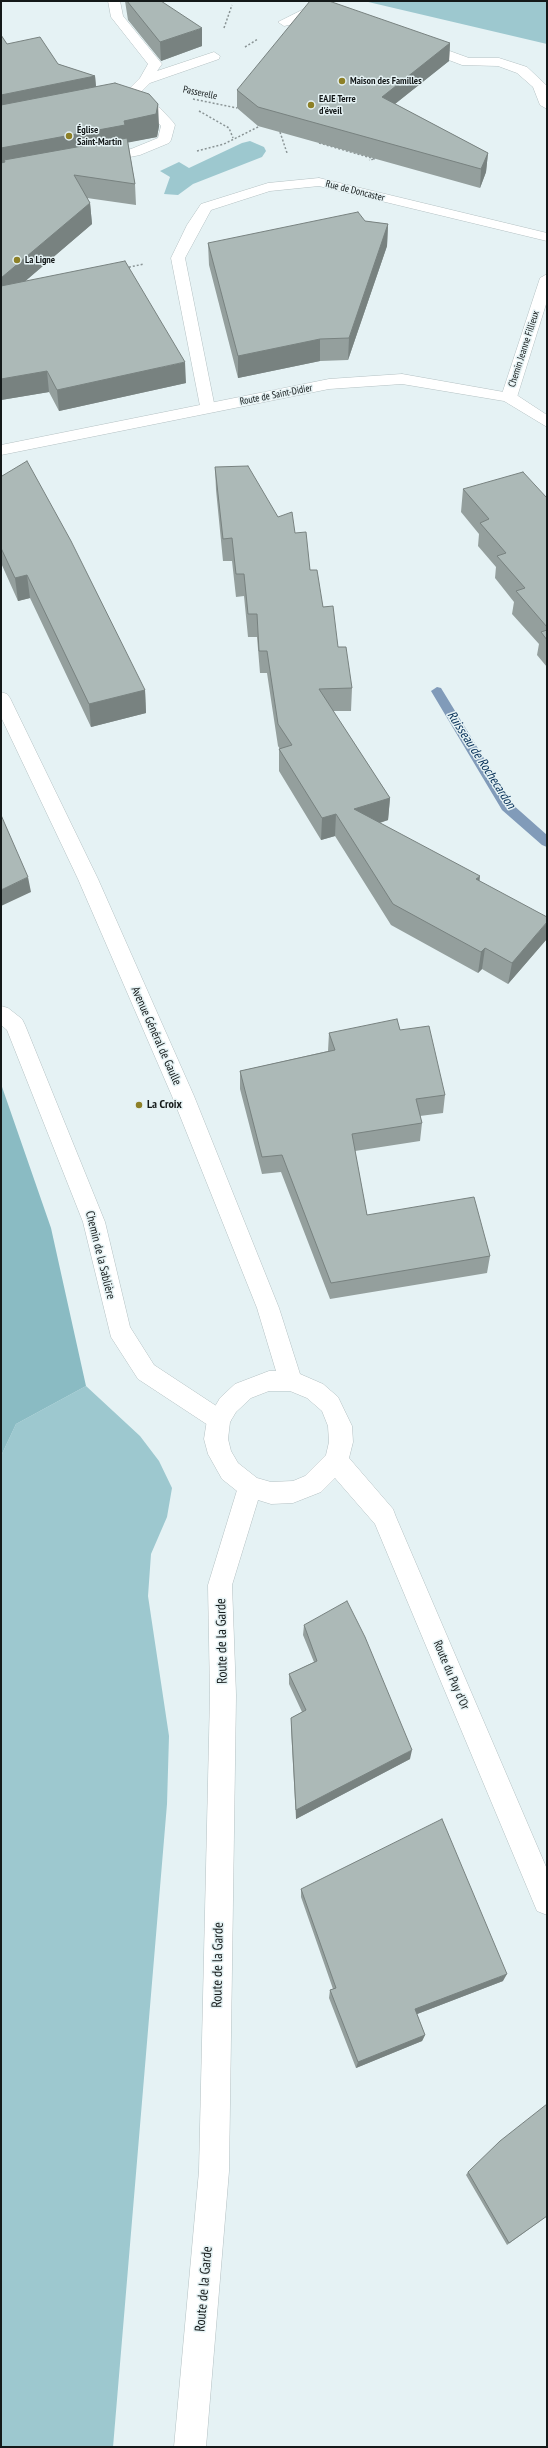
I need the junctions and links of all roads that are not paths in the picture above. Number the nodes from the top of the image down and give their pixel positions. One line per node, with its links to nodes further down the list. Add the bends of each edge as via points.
1 (114, 1): 7 (street, via 117,17 155,64)
2 (325, 3): 3 (street); 4 (street)
3 (337, 11)
4 (284, 22)
5 (408, 40): 8 (street, via 467,62 498,62 522,70)
6 (214, 56): 7 (street)
7 (145, 80): 9 (street)
8 (543, 85): 11 (street)
9 (128, 97): 10 (street); 12 (street, via 155,111 168,125 164,140 135,152)
10 (98, 103)
11 (547, 105)
12 (88, 161)
13 (547, 237): 16 (street, Rue de Doncaster, via 319,182 268,187 206,207 178,258)
14 (547, 278): 15 (street, Chemin Jeanne Fillieux)
15 (509, 397): 16 (street, Route de Saint-Didier, via 402,379 329,384); 17 (street, Route de Saint-Didier)
16 (207, 408): 18 (street, Route de Saint-Didier)
17 (547, 422)
18 (1, 450)
19 (1, 698): 21 (street, Avenue Général de Gaulle, via 88,879 183,1096 268,1308)
20 (1, 1014): 22 (street, Chemin de la Sablière, via 15,1025 94,1222 119,1330 146,1372)
21 (291, 1382): 22 (street, via 269,1381 242,1391 228,1405); 23 (street, via 315,1391 330,1404 340,1426 341,1442)
22 (219, 1420): 24 (street, via 216,1439 220,1454 230,1471)
23 (336, 1461): 24 (street, via 313,1484 293,1492 271,1493); 25 (street, Route du Puy d'Or, via 384,1517)
24 (250, 1487): 26 (street, Route de la Garde, via 220,1585 223,1695 214,2171)
25 (547, 1901)
26 (190, 2447)

